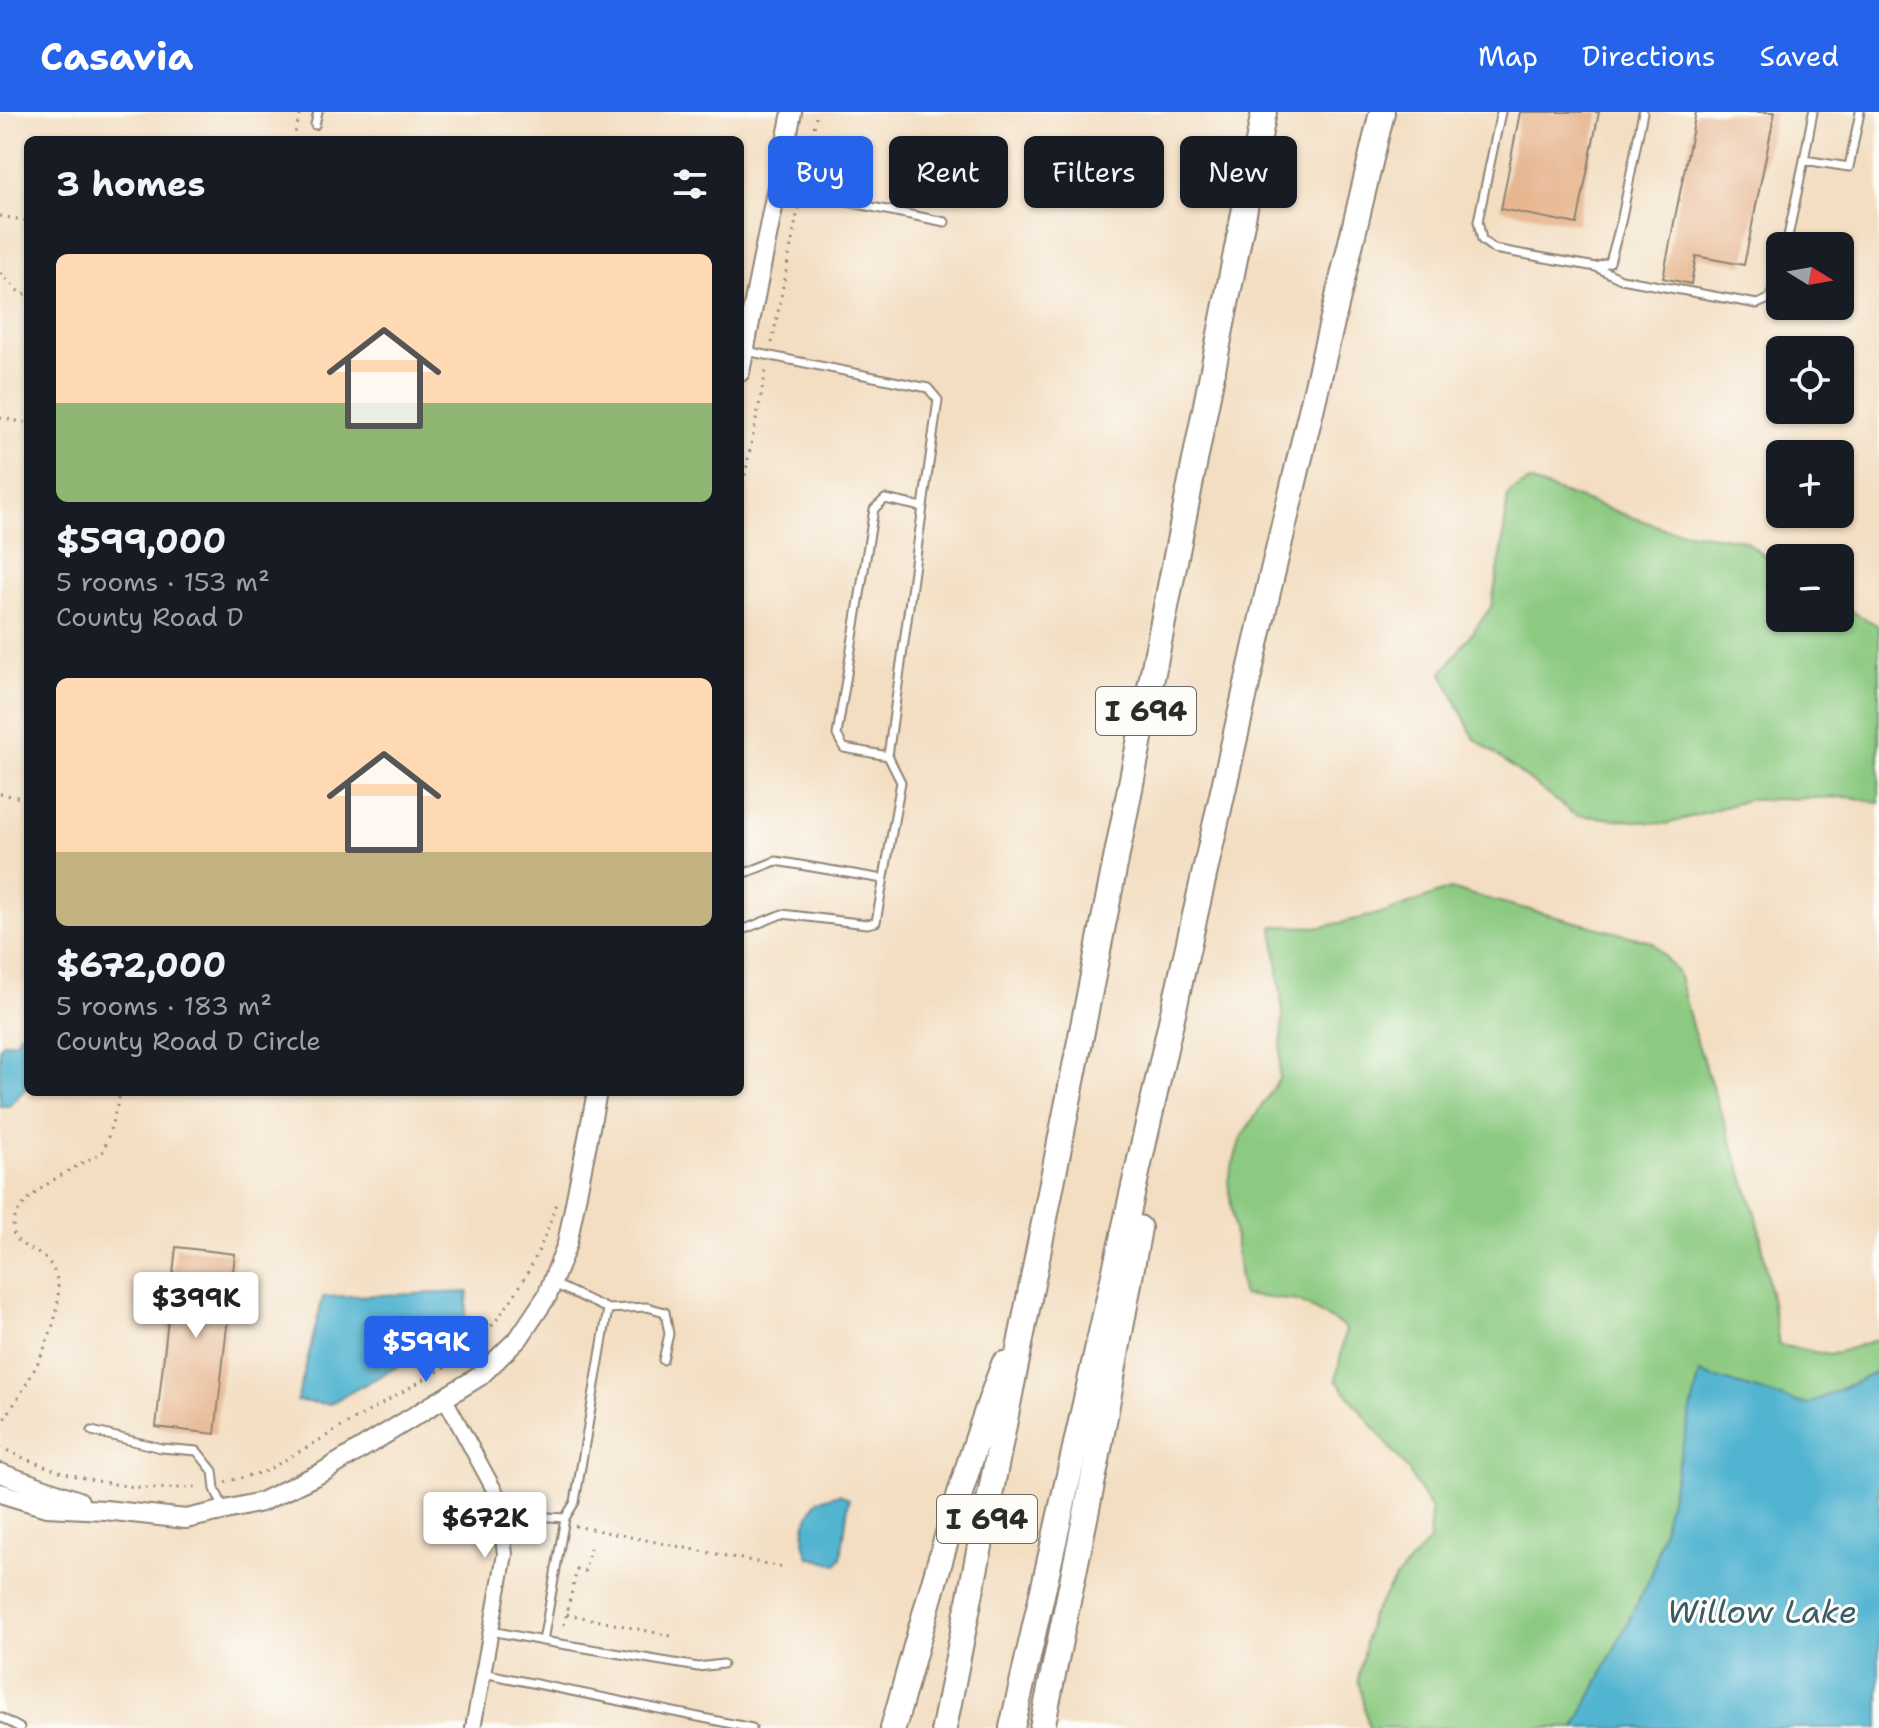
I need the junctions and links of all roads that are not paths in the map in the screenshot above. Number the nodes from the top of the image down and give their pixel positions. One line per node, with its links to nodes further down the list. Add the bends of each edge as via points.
1 (318, 112): 9 (lane)
2 (792, 112): 10 (street)
3 (1264, 112): 28 (highway, I 694)
4 (1382, 112): 23 (highway, I 694)
5 (1501, 112): 16 (lane, via 1478,221 1482,240 1494,249)
6 (1643, 112): 16 (lane, via 1610,262)
7 (1813, 112): 11 (lane)
8 (1860, 112): 11 (lane, via 1849,167)
9 (315, 125)
10 (787, 136)
11 (1804, 160): 15 (lane)
12 (873, 207): 14 (lane)
13 (773, 208): 18 (street)
14 (945, 222)
15 (1789, 232)
16 (1596, 267): 17 (lane, via 1621,279 1757,304)
17 (1766, 300)
18 (744, 351): 19 (lane, via 928,388 938,400)
19 (922, 507): 20 (lane); 20 (lane, via 885,499 874,509 837,735 844,748)
20 (888, 756): 22 (lane, via 901,782)
21 (744, 873): 22 (lane, via 776,861)
22 (883, 879): 24 (lane, via 876,922 782,914)
23 (1202, 879): 48 (highway, I 694); 49 (highway, via 1097,1460)
24 (744, 929)
25 (596, 1096): 26 (street, via 567,1244)
26 (552, 1283): 27 (lane); 30 (street, via 519,1338 480,1376)
27 (608, 1309): 29 (lane, via 647,1307 665,1312 669,1334); 36 (lane, via 575,1502)
28 (1026, 1310): 46 (highway, via 989,1405); 47 (highway, I 694)
29 (663, 1360)
30 (444, 1397): 35 (street, via 323,1472 261,1502); 37 (street, via 498,1497)
31 (92, 1431): 35 (lane, via 197,1451 213,1471)
32 (0, 1473): 34 (street)
33 (0, 1493): 34 (street, via 46,1507)
34 (105, 1510): 35 (street, via 186,1519)
35 (225, 1511)
36 (564, 1521): 37 (lane, via 533,1516); 39 (lane)
37 (501, 1522): 38 (street, via 505,1554)
38 (491, 1631): 39 (lane); 41 (street)
39 (543, 1641): 40 (lane, via 698,1667)
40 (723, 1664)
41 (483, 1673): 44 (street); 45 (lane)
42 (0, 1717): 43 (lane)
43 (20, 1728)
44 (473, 1728)
45 (752, 1728)
46 (893, 1728)
47 (944, 1728)
48 (1012, 1728)
49 (1042, 1728)

